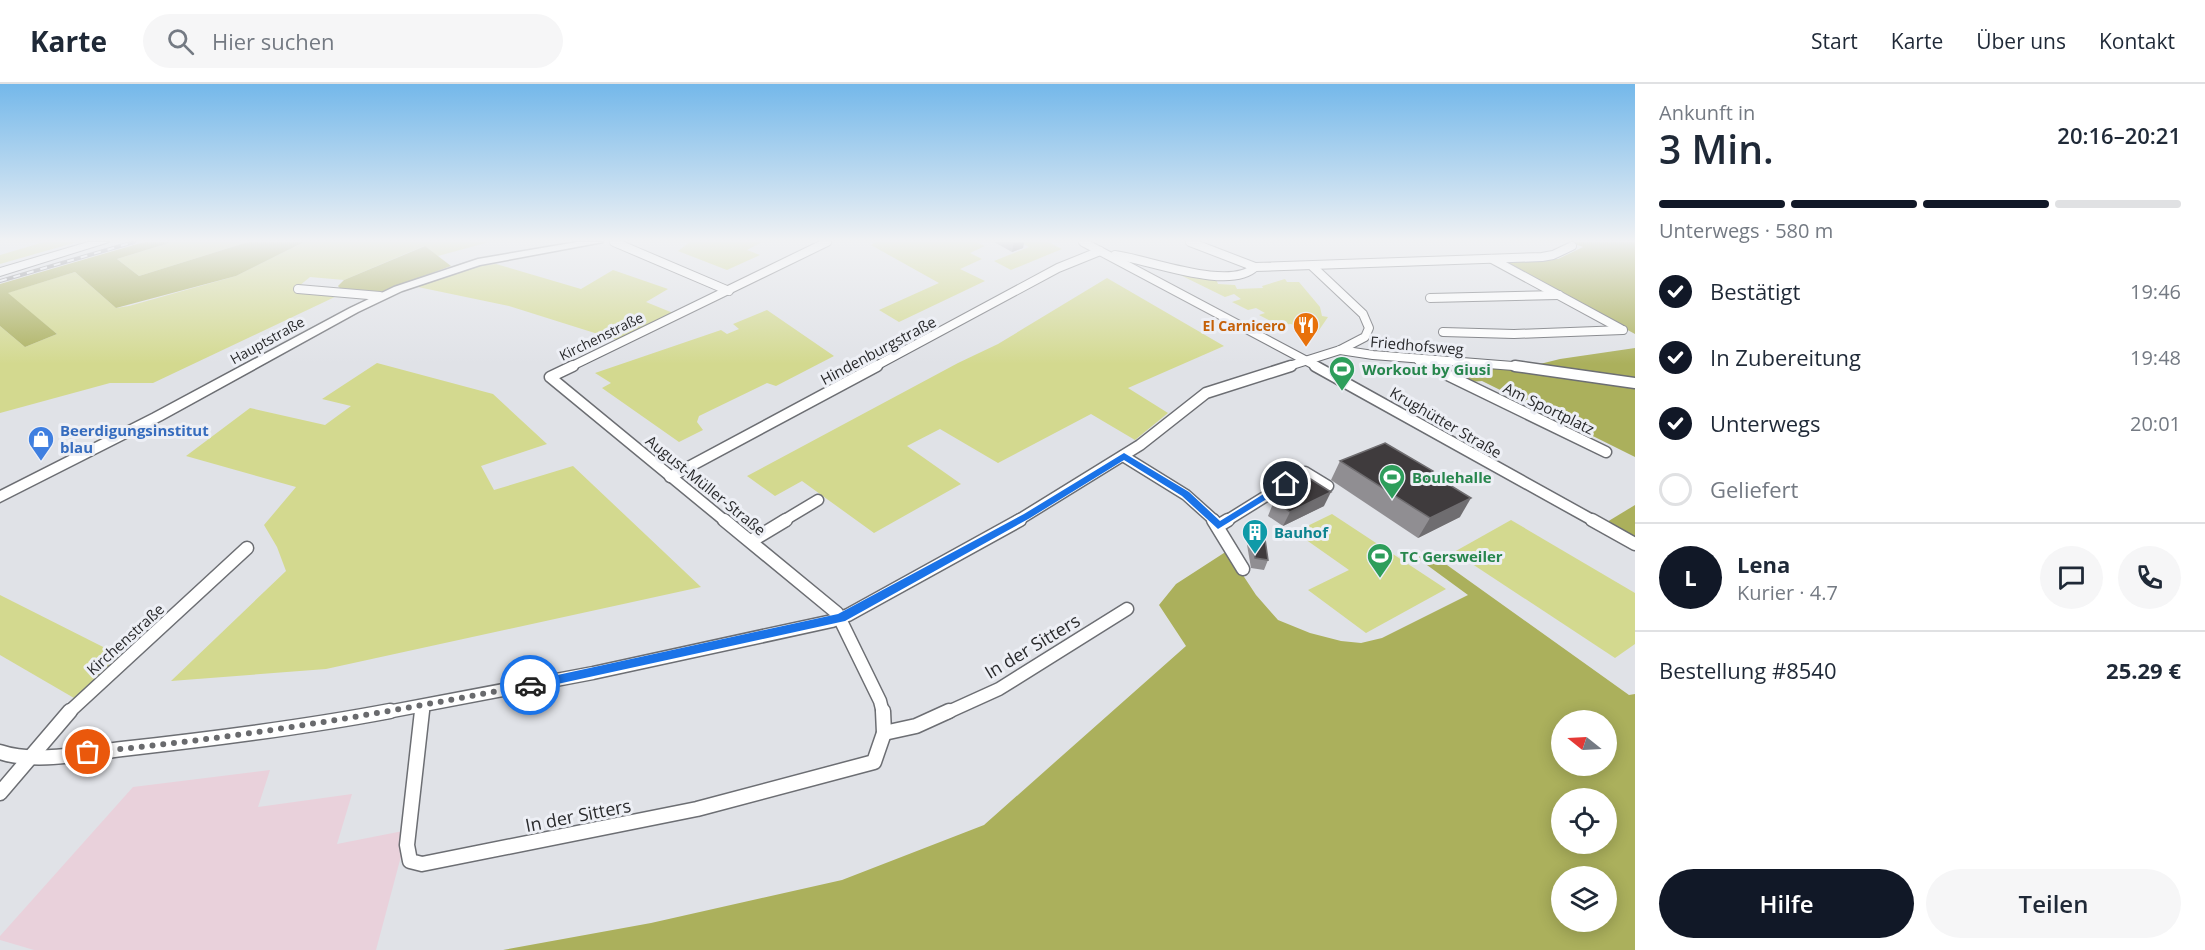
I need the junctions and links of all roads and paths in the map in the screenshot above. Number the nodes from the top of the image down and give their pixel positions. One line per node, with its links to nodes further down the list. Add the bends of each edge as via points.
1 (414, 282): 11 (main road, Hauptstraße)
2 (708, 282): 9 (street)
3 (747, 282): 9 (street, Kirchenstraße)
4 (1031, 282): 21 (street, Hindenburgstraße)
5 (1160, 282): 16 (street, Krughütter Straße)
6 (1328, 282): 14 (street, via 1367,321 1365,337)
7 (1536, 282): 10 (street)
8 (298, 289): 11 (street)
9 (729, 291): 17 (street, Kirchenstraße)
10 (1559, 295): 12 (street); 13 (street, via 1623,330)
11 (380, 296): 23 (main road, Hauptstraße)
12 (1431, 298)
13 (1443, 332)
14 (1340, 350): 15 (street, Friedhofsweg); 16 (street)
15 (1414, 358): 18 (street, Friedhofsweg, via 1519,366); 19 (street, Am Sportplatz)
16 (1305, 360): 20 (street, via 1206,393); 27 (street, Krughütter Straße)
17 (550, 377): 21 (street, August-Müller-Straße)
18 (1635, 383)
19 (1606, 452)
20 (1124, 456): 25 (street, via 1185,494); 31 (street, via 1027,516)
21 (670, 477): 26 (street, August-Müller-Straße)
22 (1328, 486): 25 (street, via 1305,472)
23 (0, 497)
24 (818, 500): 26 (street)
25 (1218, 526): 29 (street)
26 (751, 541): 31 (street, August-Müller-Straße)
27 (1635, 544)
28 (247, 548): 35 (street, Kirchenstraße, via 67,714)
29 (1243, 569)
30 (1127, 609): 33 (street, In der Sitters, via 999,688 916,726)
31 (841, 618): 32 (street); 33 (street, In der Sitters, via 880,701)
32 (423, 706): 33 (street, In der Sitters, via 407,845 410,861 422,864 697,809 862,766 874,762); 35 (street, via 237,736)
33 (885, 733)
34 (0, 752): 35 (street)
35 (30, 758): 36 (street, Kirchenstraße)
36 (0, 793)

